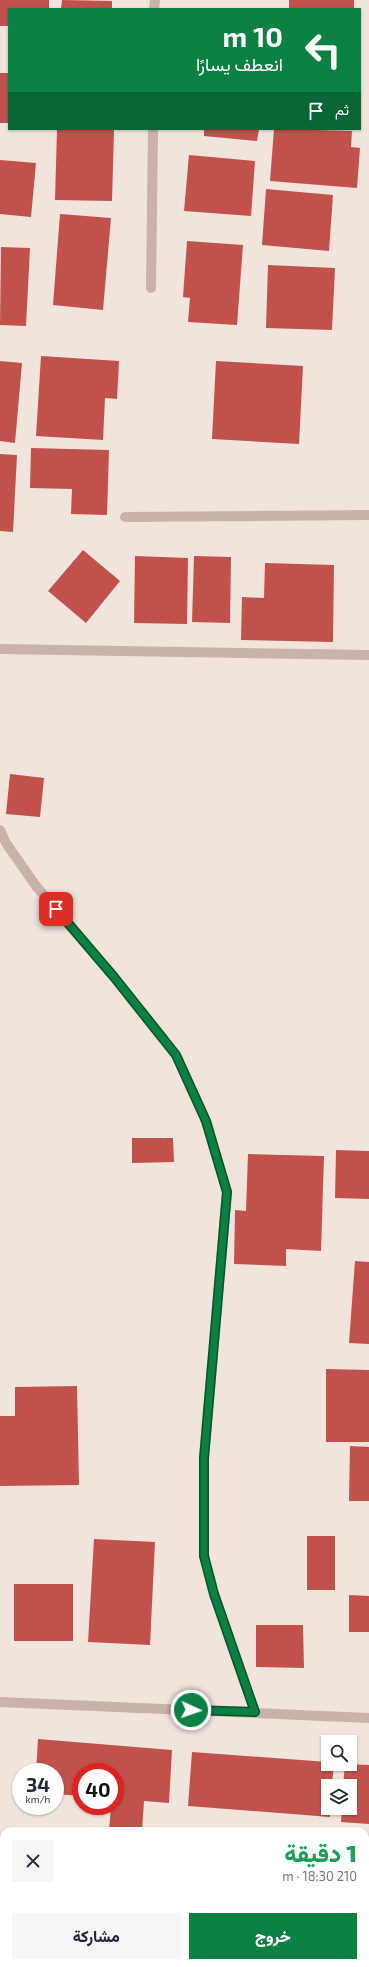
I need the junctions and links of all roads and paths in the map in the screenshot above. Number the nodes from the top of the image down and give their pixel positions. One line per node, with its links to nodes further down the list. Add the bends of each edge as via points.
1 (153, 130): 2 (street)
2 (151, 288)
3 (369, 515): 4 (street)
4 (125, 517)
5 (0, 649): 6 (street)
6 (369, 655)
7 (0, 830): 9 (street, via 36,886 114,977 176,1055 206,1121 227,1192 204,1458 204,1556 214,1594)
8 (0, 1702): 9 (street)
9 (255, 1712): 10 (street)
10 (369, 1718)

